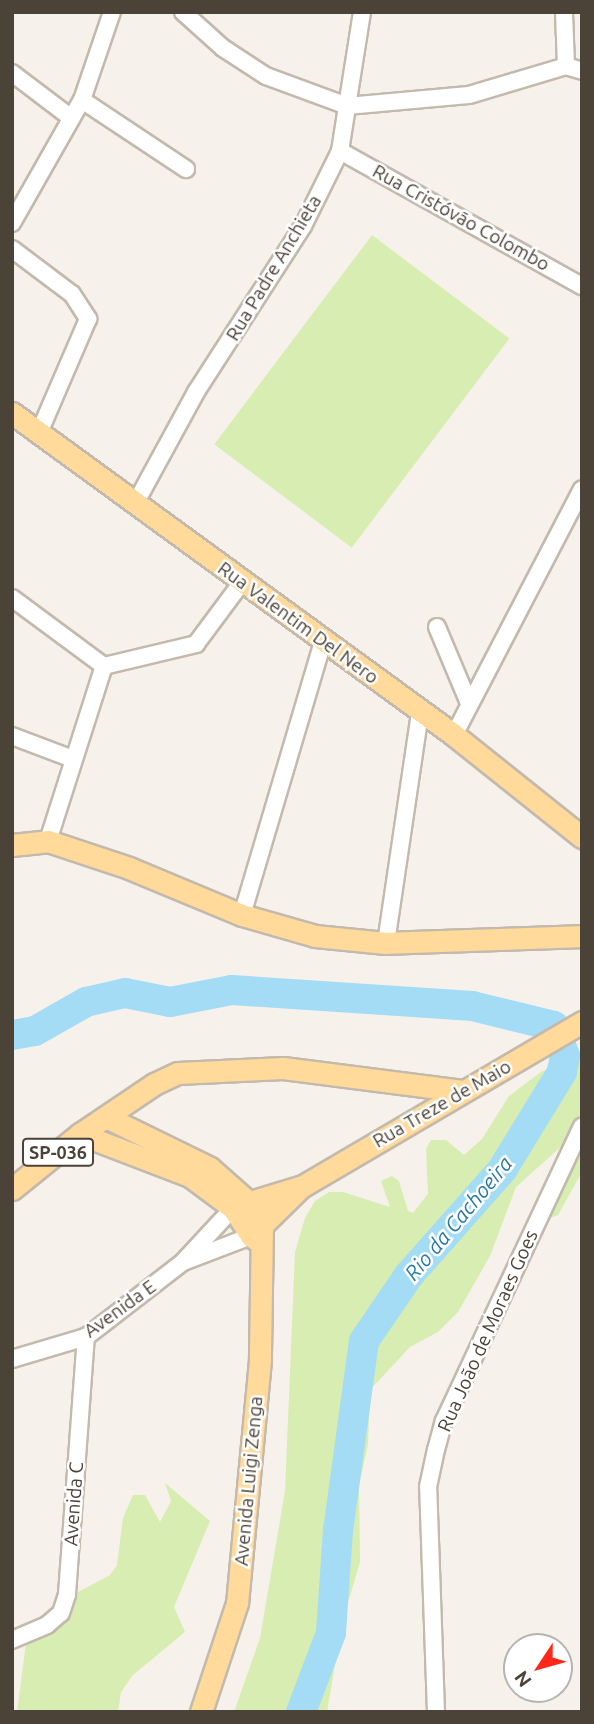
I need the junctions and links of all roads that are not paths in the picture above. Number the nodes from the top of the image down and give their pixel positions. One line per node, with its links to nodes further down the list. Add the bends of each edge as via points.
1 (112, 12): 7 (street)
2 (183, 12): 8 (street, via 223,48 266,76)
3 (362, 12): 8 (street, Rua Padre Anchieta)
4 (564, 12): 5 (street)
5 (574, 68): 8 (street, via 469,95)
6 (12, 73): 9 (street)
7 (82, 100): 9 (street); 11 (street)
8 (347, 106): 10 (street, Rua Padre Anchieta)
9 (70, 117): 12 (street)
10 (340, 151): 14 (street, Rua Cristóvão Colombo); 18 (street, Rua Padre Anchieta, via 303,226 196,392)
11 (186, 169)
12 (12, 223)
13 (12, 249): 16 (street, via 86,311 88,327)
14 (582, 286)
15 (12, 413): 16 (main road, Rua Valentim Del Nero)
16 (39, 433): 18 (main road, Rua Valentim Del Nero)
17 (582, 489): 24 (street)
18 (135, 504): 19 (main road, Rua Valentim Del Nero)
19 (242, 582): 22 (main road, Rua Valentim Del Nero); 23 (street, via 196,644)
20 (12, 598): 23 (street)
21 (437, 627): 24 (street)
22 (323, 641): 25 (main road, Rua Valentim Del Nero); 32 (street)
23 (104, 666): 28 (street)
24 (469, 703): 26 (street)
25 (420, 713): 26 (main road, Rua Valentim Del Nero); 34 (street)
26 (454, 735): 29 (main road, Rua Valentim Del Nero)
27 (12, 736): 28 (street)
28 (73, 759): 30 (street)
29 (582, 837)
30 (48, 841): 31 (main road); 32 (main road, via 129,868)
31 (12, 845)
32 (242, 915): 34 (main road, via 315,936)
33 (582, 936): 34 (main road)
34 (386, 943)
35 (578, 1025): 36 (main road, Rua Treze de Maio)
36 (463, 1091): 37 (main road, via 283,1068 236,1068 178,1073); 40 (main road, Rua Treze de Maio)
37 (106, 1117): 39 (main road, SP-036); 42 (main road, SP-036, via 210,1168)
38 (582, 1127): 49 (street, Rua João de Moraes Goes, via 444,1421 436,1450 428,1487)
39 (80, 1134): 41 (main road, SP-036); 42 (main road, SP-036, via 190,1176)
40 (301, 1186): 42 (main road, Rua Treze de Maio); 43 (main road, Rua Treze de Maio)
41 (12, 1188)
42 (239, 1204): 43 (main road, SP-036); 44 (street, Avenida E)
43 (259, 1235): 44 (street, Avenida E); 48 (main road, Avenida Luigi Zenga, via 260,1360 237,1604)
44 (183, 1262): 45 (street, Avenida E)
45 (86, 1337): 46 (street, Avenida E); 47 (street, Avenida C, via 67,1594 61,1613 47,1625)
46 (12, 1359)
47 (12, 1640)
48 (201, 1712)
49 (436, 1712)

